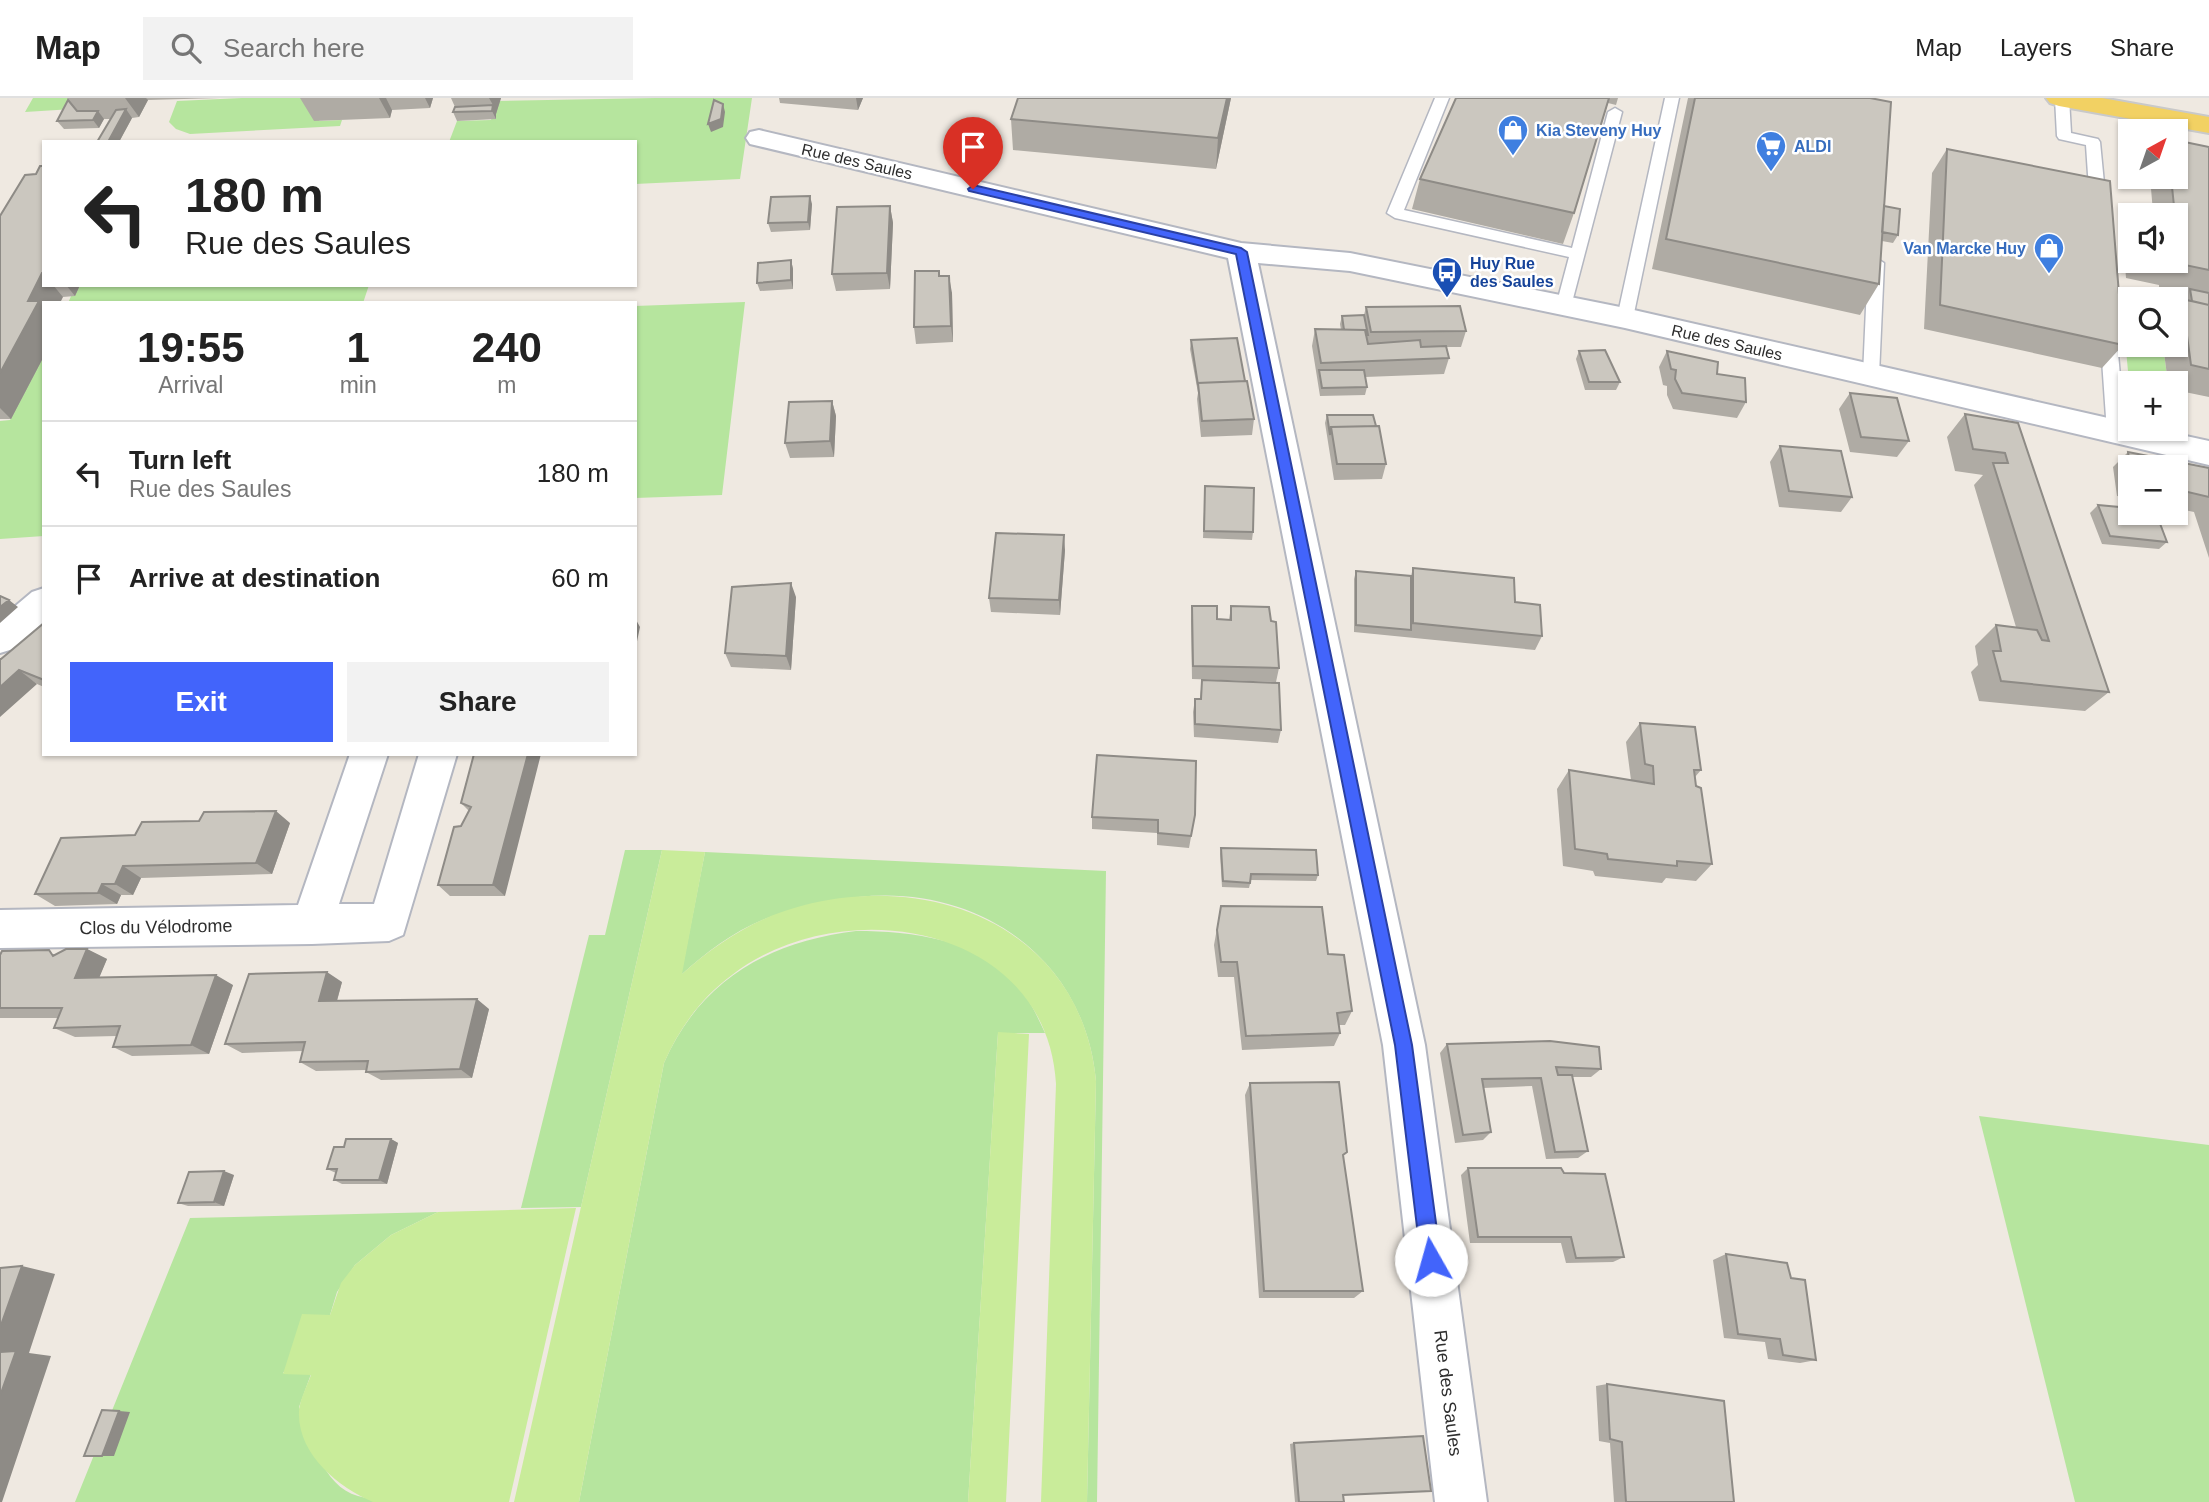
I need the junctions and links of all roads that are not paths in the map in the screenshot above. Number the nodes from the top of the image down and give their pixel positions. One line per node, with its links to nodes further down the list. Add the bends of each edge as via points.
1 (1442, 98): 12 (lane, via 1395,213)
2 (1672, 98): 15 (lane)
3 (2061, 98): 7 (main road); 9 (lane, via 2064,136 2094,142)
4 (2191, 98): 5 (main road)
5 (2209, 101)
6 (1615, 112): 12 (lane)
7 (2209, 125)
8 (759, 138): 11 (street, Rue des Saules)
9 (2099, 219)
10 (1877, 240): 16 (lane)
11 (1241, 252): 13 (street, Rue des Saules, via 1350,262); 25 (street, Rue des Saules, via 1404,1045)
12 (1578, 254): 13 (lane)
13 (1564, 306): 15 (street, Rue des Saules)
14 (2107, 312): 17 (lane)
15 (1625, 318): 16 (street, Rue des Saules)
16 (1871, 375): 17 (street, Rue des Saules)
17 (2116, 432): 18 (street, Rue des Saules)
18 (2209, 453)
19 (42, 604): 20 (street)
20 (0, 639)
21 (368, 756): 23 (street)
22 (437, 756): 23 (street, Clos du Vélodrome, via 388,922)
23 (312, 925): 24 (street, Clos du Vélodrome)
24 (0, 929)
25 (1461, 1502)

